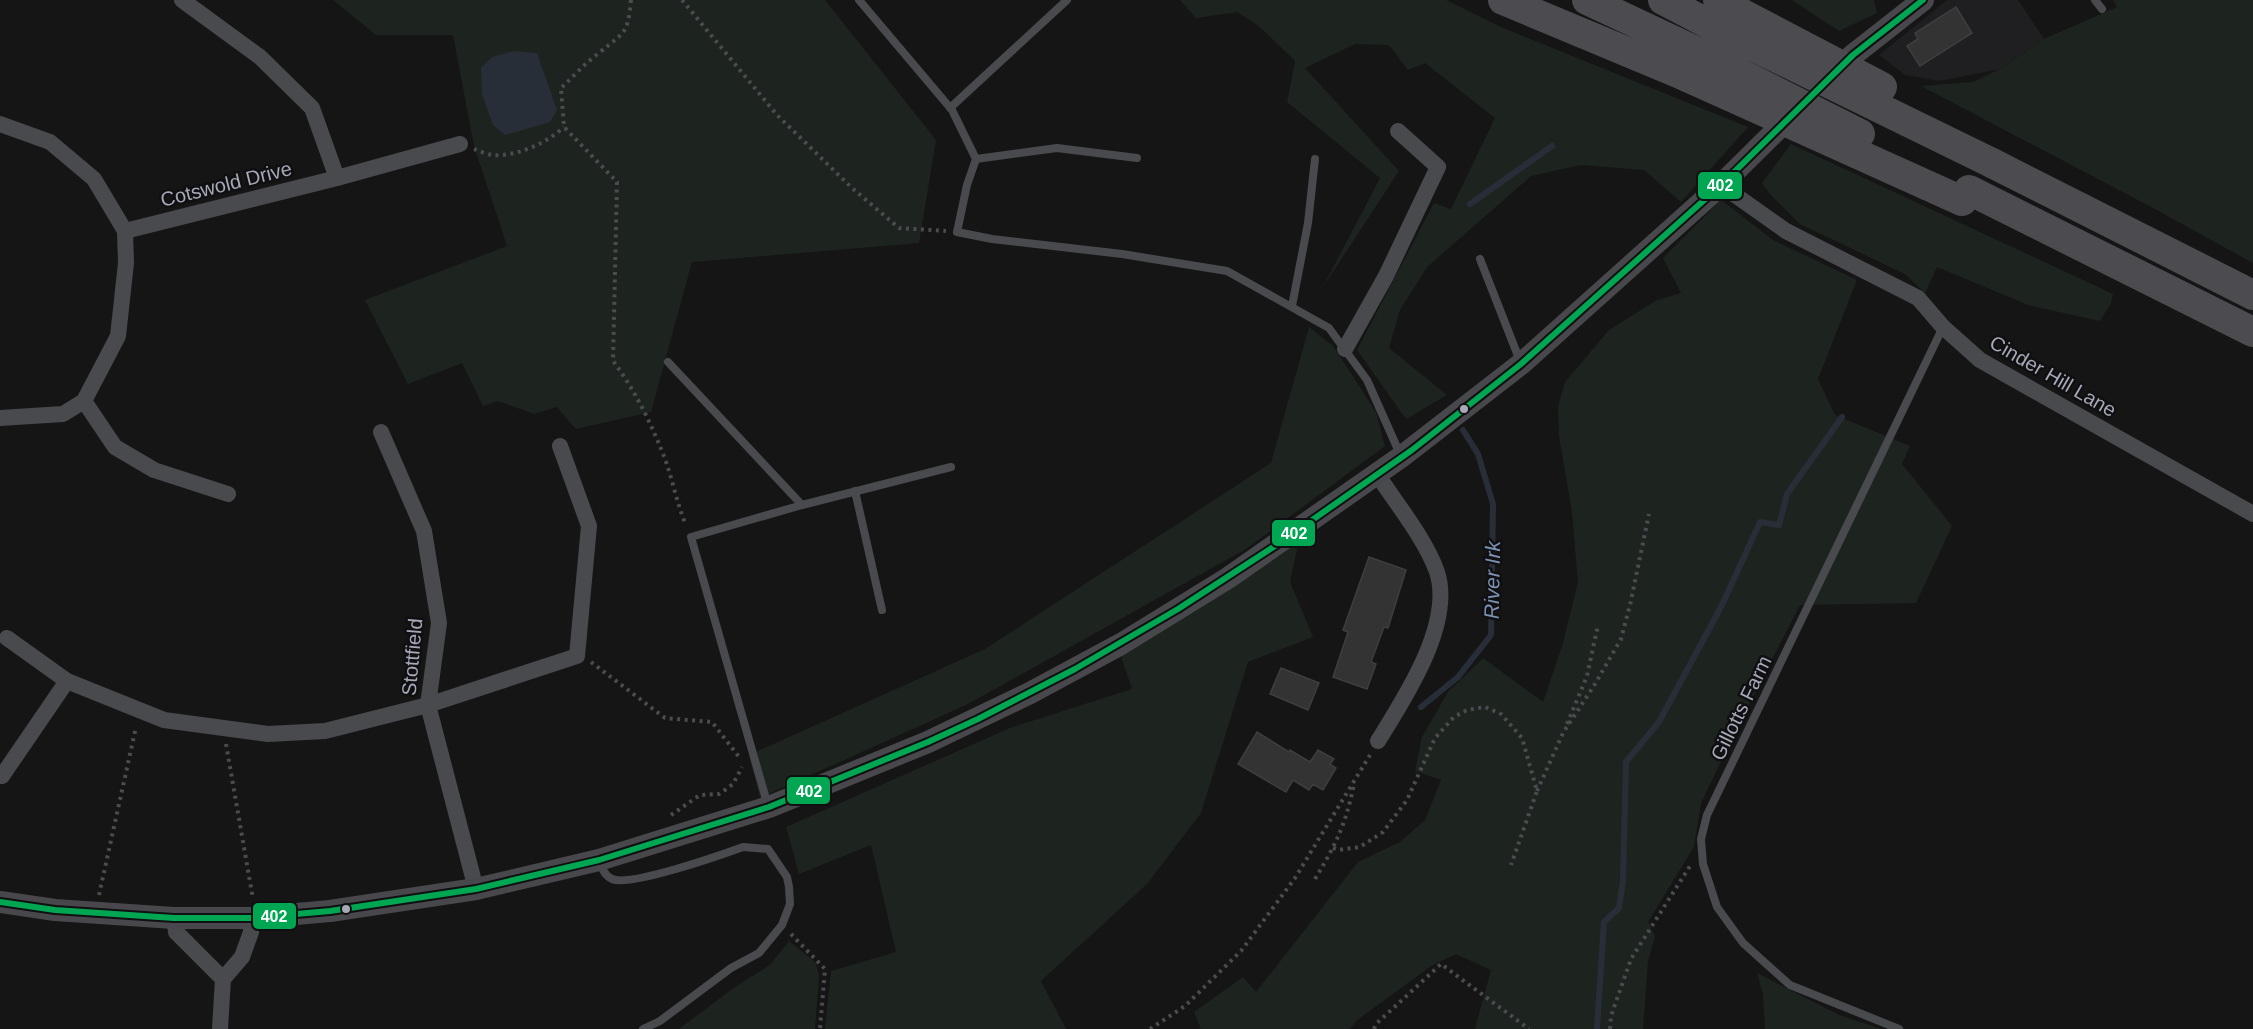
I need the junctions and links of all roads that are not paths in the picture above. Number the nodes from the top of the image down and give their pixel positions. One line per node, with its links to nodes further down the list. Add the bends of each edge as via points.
1 (182, 0): 19 (street, via 260,57 312,108)
2 (859, 0): 12 (lane)
3 (1067, 0): 12 (lane)
4 (1503, 0): 11 (highway)
5 (1587, 0): 11 (highway)
6 (1663, 0): 10 (highway)
7 (1923, 0): 20 (main road, via 1853,55)
8 (2095, 0): 9 (lane)
9 (2102, 9)
10 (1728, 15): 23 (highway, bridge, via 1995,156 2180,260)
11 (1693, 64): 26 (highway, bridge)
12 (950, 108): 17 (lane)
13 (0, 124): 21 (street, via 50,142 94,179)
14 (1398, 131): 27 (street, via 1438,167 1386,276)
15 (460, 144): 19 (street, Cotswold Drive)
16 (1137, 158): 17 (lane, via 1056,148)
17 (976, 159): 24 (lane, via 957,232 1227,272)
18 (1315, 159): 24 (lane)
19 (337, 178): 21 (street, Cotswold Drive)
20 (1721, 185): 25 (street, Cinder Hill Lane, via 1786,231 1918,298); 29 (main road)
21 (124, 231): 30 (street, via 126,262 118,336)
22 (1480, 259): 29 (lane)
23 (2253, 295)
24 (1292, 306): 27 (lane, via 1329,328)
25 (1943, 327): 40 (street, Cinder Hill Lane, via 1980,360); 56 (lane, Gillotts Farm, via 1707,815 1701,839 1703,864 1718,907 1743,943 1790,985)
26 (2253, 332)
27 (1345, 349): 34 (lane, via 1367,380)
28 (668, 362): 39 (lane)
29 (1521, 364): 34 (main road)
30 (84, 401): 31 (street, via 63,414); 38 (street, via 115,447 154,470)
31 (0, 418)
32 (381, 432): 44 (street, Stottfield, via 424,531 439,623)
33 (560, 446): 44 (street, via 589,526 577,656)
34 (1406, 454): 36 (main road)
35 (951, 466): 37 (lane)
36 (1377, 474): 45 (street, via 1430,554 1440,587 1438,617 1424,662); 47 (main road, via 1228,578 1076,669 928,742)
37 (855, 491): 39 (lane); 41 (lane)
38 (228, 494)
39 (802, 505): 47 (lane, via 691,537)
40 (2253, 514)
41 (882, 610)
42 (7, 638): 43 (street)
43 (67, 681): 44 (street, via 164,720 268,734 326,731); 46 (street)
44 (428, 705): 49 (street, Stottfield)
45 (1378, 741)
46 (0, 776)
47 (769, 807): 48 (main road)
48 (599, 860): 49 (main road); 55 (lane, via 604,872 614,880 622,880 743,847 768,849 787,877 790,904 782,925 759,953)
49 (476, 889): 52 (main road)
50 (0, 902): 51 (main road)
51 (174, 918): 52 (main road); 53 (street, via 176,932)
52 (254, 918): 53 (street, via 242,957)
53 (223, 979): 54 (street)
54 (220, 1029)
55 (643, 1029)
56 (1899, 1029)

